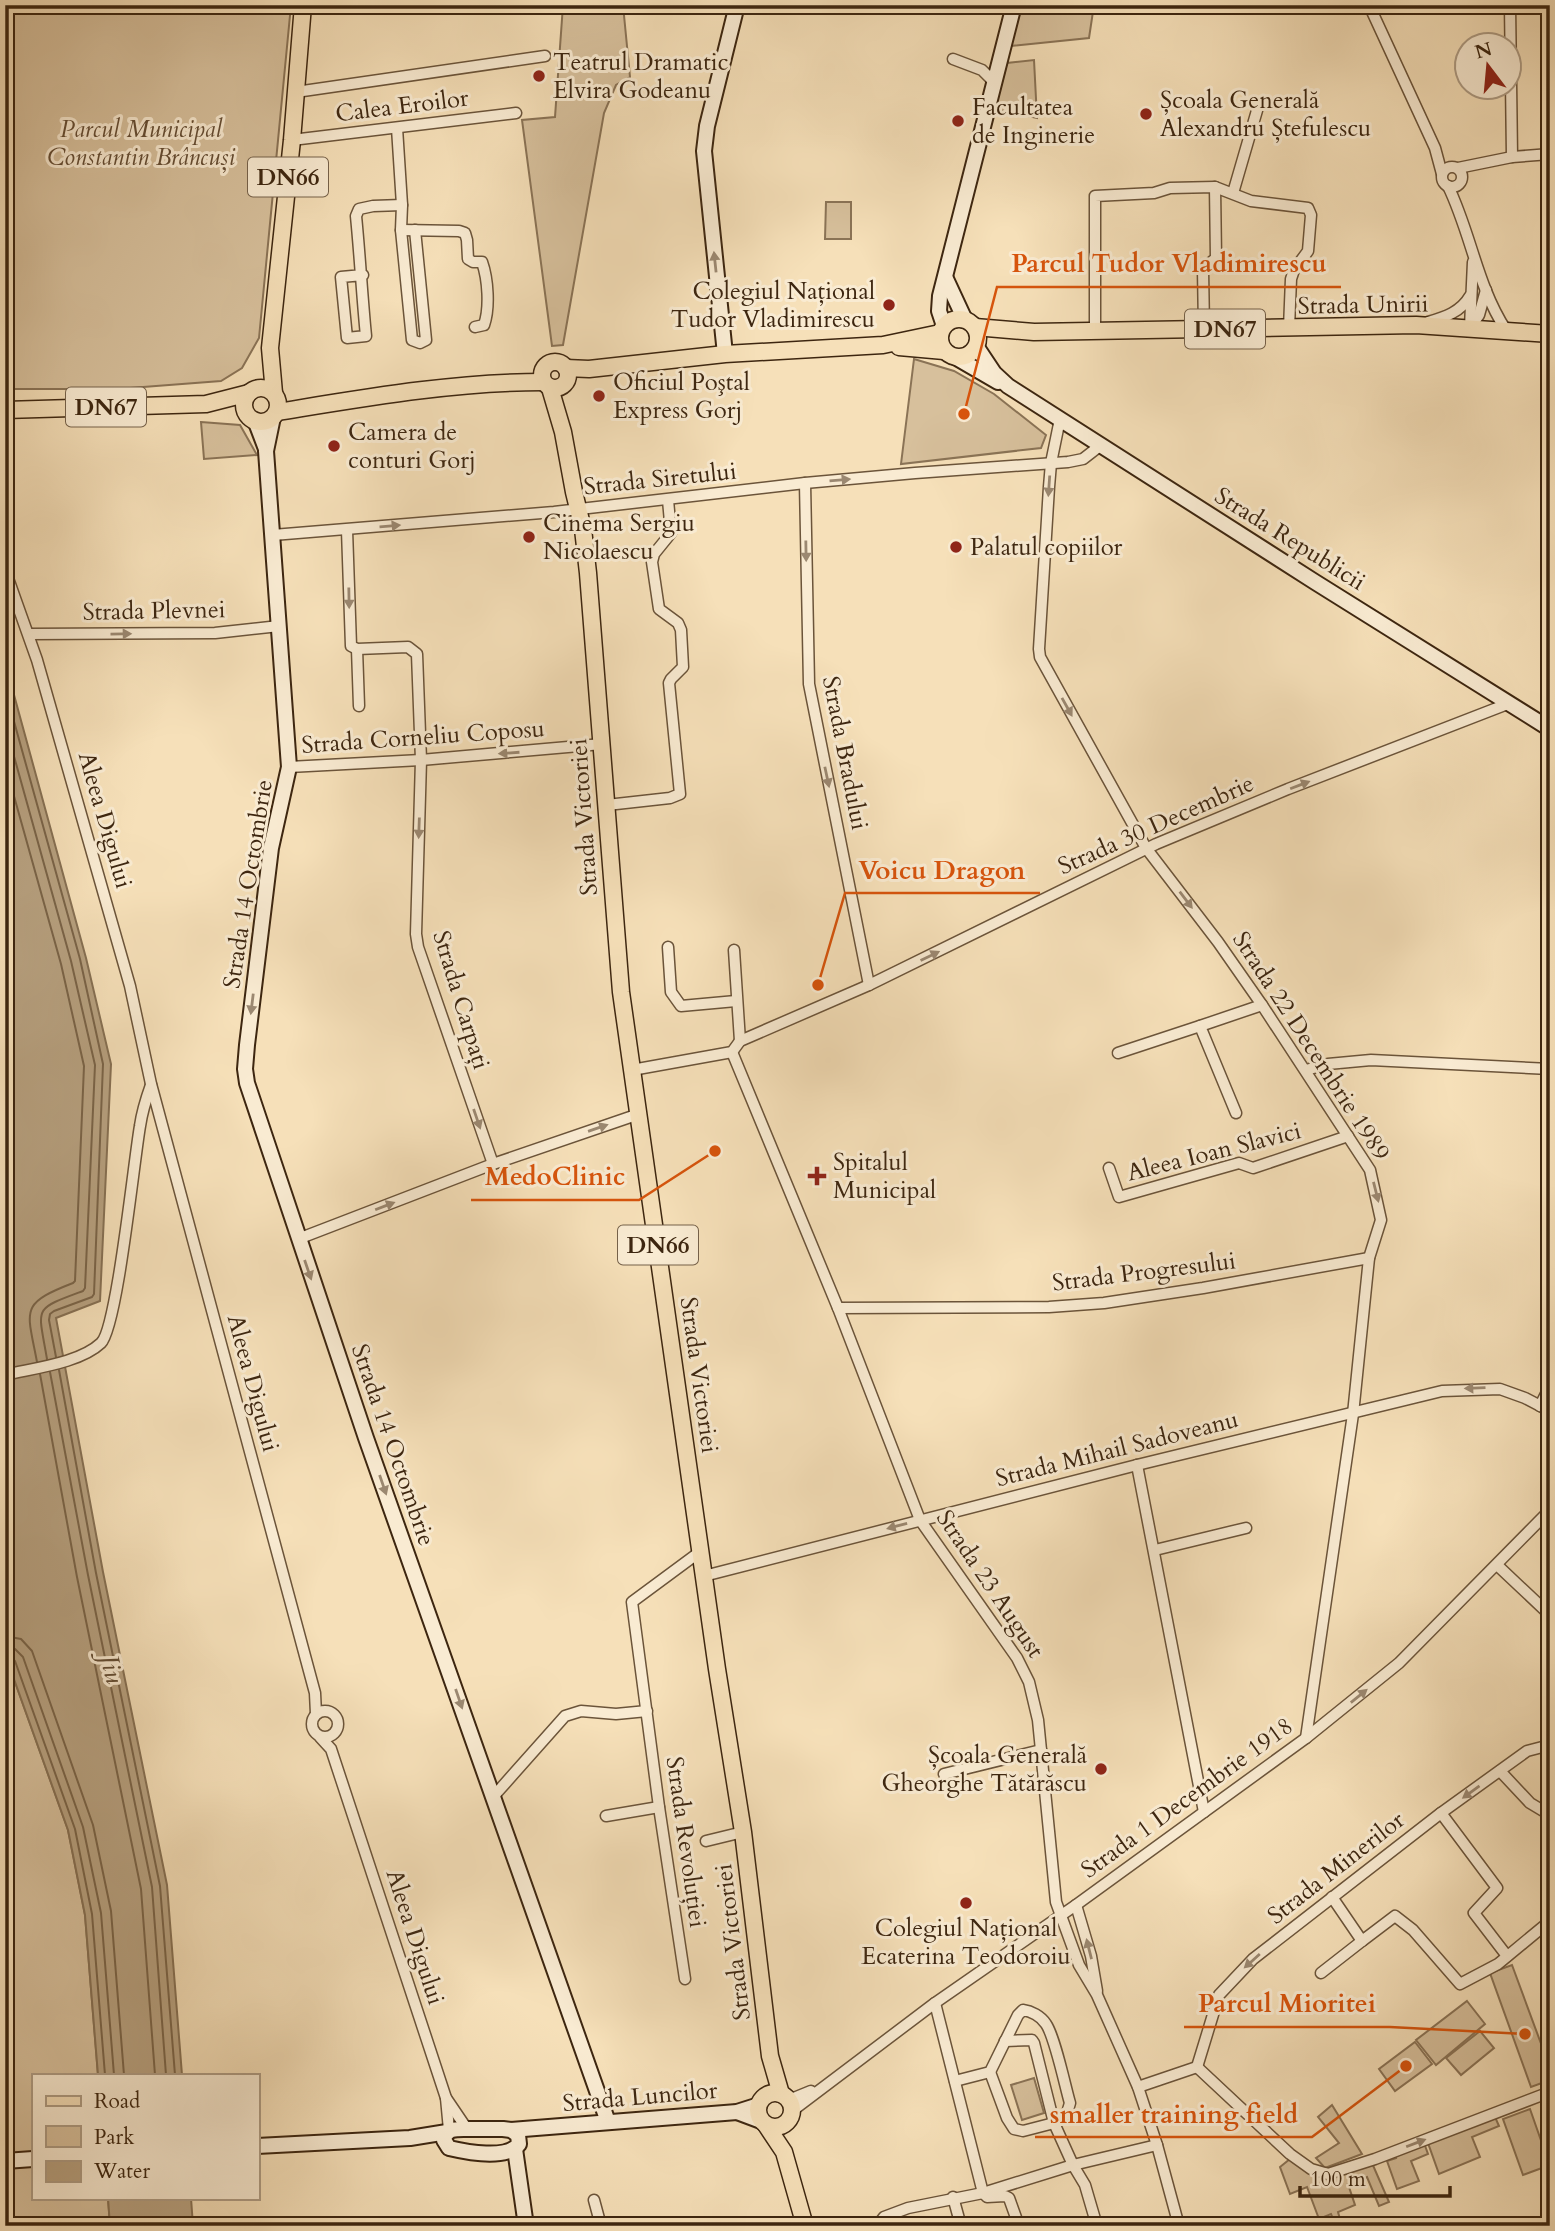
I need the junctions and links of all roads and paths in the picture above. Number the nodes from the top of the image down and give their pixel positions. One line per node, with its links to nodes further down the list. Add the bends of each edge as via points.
1 (303, 5): 9 (main road, DN66)
2 (737, 5): 43 (street, one-way to 2, via 705,163 707,126)
3 (1014, 5): 8 (street)
4 (1510, 5): 16 (street)
5 (1369, 6): 14 (street)
6 (545, 57): 9 (street)
7 (953, 59): 8 (street, via 975,66)
8 (995, 83): 28 (street)
9 (296, 92): 13 (main road, DN66)
10 (1258, 107): 21 (street)
11 (516, 113): 12 (street, Calea Eroilor)
12 (397, 128): 13 (street, Calea Eroilor); 22 (street)
13 (292, 140): 42 (main road, DN66)
14 (1434, 148): 17 (street); 18 (street)
15 (1550, 154): 16 (street)
16 (1512, 158): 17 (street)
17 (1458, 173): 18 (street, via 1446,169); 19 (street, via 1454,187); 23 (street)
18 (1442, 174): 19 (street)
19 (1448, 186): 23 (street)
20 (1215, 187): 21 (street); 35 (street, via 1216,258 1203,269); 37 (street, via 1095,196)
21 (1233, 193): 34 (street, via 1251,201 1308,208 1311,215 1308,251 1291,279)
22 (402, 205): 24 (street); 27 (street, via 359,209)
23 (1460, 210): 26 (street)
24 (401, 230): 25 (street); 25 (street, via 412,340 420,343 426,340)
25 (415, 230): 32 (street, via 465,233 468,259 482,262 485,270 487,317 484,325)
26 (1473, 258): 29 (street); 30 (street)
27 (363, 275): 27 (street, via 366,336 347,338 341,277)
28 (946, 279): 36 (street, via 939,304); 39 (street, Strada Republicii)
29 (1486, 290): 33 (street); 38 (street)
30 (1472, 292): 31 (street, via 1458,310); 33 (street)
31 (1416, 325): 33 (main road, Strada Unirii / DN67); 34 (main road, Strada Unirii / DN67)
32 (475, 327)
33 (1470, 327): 38 (main road, Strada Unirii / DN67)
34 (1289, 328): 35 (main road, Strada Unirii / DN67)
35 (1204, 329): 37 (main road, Strada Unirii / DN67)
36 (942, 330): 39 (main road, Strada Unirii, via 953,320); 41 (main road, Strada Unirii); 44 (main road, via 941,346)
37 (1095, 330): 39 (main road, Strada Unirii / DN67)
38 (1506, 330): 40 (main road, Strada Unirii / DN67)
39 (973, 334): 44 (main road, Strada Unirii, via 968,355); 47 (street, Strada Republicii, via 987,365)
40 (1550, 334)
41 (883, 345): 43 (main road, Strada Unirii); 44 (main road, Strada Unirii)
42 (270, 348): 48 (main road, DN66); 50 (main road, DN66)
43 (726, 354): 45 (main road, Strada Unirii, via 589,369)
44 (950, 354): 47 (street, Strada Republicii)
45 (558, 381): 46 (main road, Strada Unirii); 46 (main road, Strada Unirii, via 556,362); 59 (main road, Strada Victoriei / DN66)
46 (502, 382): 50 (main road, Strada Unirii)
47 (1006, 385): 53 (street, Strada Republicii)
48 (252, 391): 49 (main road, Strada Unirii / DN67); 50 (main road, Strada Unirii, via 268,389); 52 (main road, via 245,399)
49 (206, 404): 51 (main road, Strada Unirii / DN67); 52 (main road, Strada Unirii / DN67)
50 (275, 405): 52 (main road, Strada Unirii, via 267,421); 55 (street)
51 (5, 410)
52 (250, 416): 55 (street)
53 (1060, 419): 54 (street, Strada Republicii); 56 (street, Strada 22 Decembrie 1989)
54 (1101, 445): 56 (street, via 1083,459); 66 (street, Strada Republicii)
55 (266, 450): 61 (street, Strada 14 Octombrie)
56 (1051, 463): 57 (street, Strada Siretului, one-way to 56); 73 (street, Strada 22 Decembrie 1989, one-way to 73, via 1039,649)
57 (805, 483): 58 (street, Strada Siretului); 76 (street, Strada Bradului, one-way to 76, via 810,697)
58 (668, 500): 59 (street, Strada Siretului); 72 (street, via 671,533 652,562 659,608 681,630 683,667 670,683 680,794)
59 (578, 509): 60 (street, Strada Siretului, one-way to 59); 69 (main road, Strada Victoriei / DN66)
60 (347, 530): 61 (street, Strada Siretului); 65 (street, one-way to 65, via 350,641)
61 (273, 535): 63 (street, Strada 14 Octombrie)
62 (5, 570): 64 (street, Aleea Digului)
63 (279, 626): 64 (street, Strada Plevnei, one-way to 63, via 215,633); 71 (street, Strada 14 Octombrie)
64 (29, 634): 86 (street, Aleea Digului, via 130,986)
65 (357, 649): 67 (street); 70 (street, Strada Carpați, via 408,647 417,654)
66 (1510, 703): 68 (street, Strada Republicii); 73 (street, Strada 30 Decembrie, one-way to 66)
67 (359, 706)
68 (1550, 729)
69 (602, 744): 70 (street, Strada Corneliu Coposu, one-way to 70); 72 (main road, Strada Victoriei / DN66)
70 (421, 760): 71 (street, Strada Corneliu Coposu); 90 (street, Strada Carpați, one-way to 90, via 418,947)
71 (289, 767): 92 (street, Strada 14 Octombrie, one-way to 92, via 271,848 245,1069)
72 (607, 805): 84 (main road, Strada Victoriei / DN66, via 618,963)
73 (1146, 848): 76 (street, Strada 30 Decembrie, one-way to 73); 78 (street, Strada 22 Decembrie 1989, one-way to 78)
74 (668, 947): 77 (street, via 671,992 681,1006)
75 (734, 950): 77 (street)
76 (869, 985): 80 (street, Strada 30 Decembrie)
77 (736, 1001): 80 (street)
78 (1262, 1005): 79 (street); 85 (street, Strada 22 Decembrie 1989)
79 (1200, 1026): 82 (street); 87 (street, Aleea Ioan Slavici)
80 (740, 1041): 81 (street)
81 (732, 1052): 84 (street); 94 (street, Strada 23 August)
82 (1118, 1053)
83 (1550, 1069): 85 (street, via 1371,1060)
84 (632, 1070): 88 (main road, Strada Victoriei / DN66)
85 (1306, 1070): 89 (street, Strada 22 Decembrie 1989)
86 (151, 1084): 95 (street, Aleea Digului, via 139,1127 110,1327 104,1341 69,1360); 108 (street, Aleea Digului)
87 (1236, 1113)
88 (639, 1114): 90 (street, one-way to 88); 103 (main road, Strada Victoriei / DN66)
89 (1349, 1136): 91 (street, Aleea Ioan Slavici, via 1254,1168 1239,1163 1119,1197); 93 (street, Strada 22 Decembrie 1989, one-way to 93, via 1370,1170 1381,1216)
90 (493, 1164): 92 (street, one-way to 90)
91 (1109, 1168)
92 (298, 1239): 120 (street, Strada 14 Octombrie, one-way to 120)
93 (1369, 1258): 94 (street, Strada Progresului, via 1104,1303); 98 (street, Strada 22 Decembrie 1989)
94 (838, 1308): 101 (street, Strada 23 August)
95 (5, 1375)
96 (1550, 1386): 97 (street)
97 (1545, 1408): 98 (street, Strada Mihail Sadoveanu, one-way to 98, via 1500,1389 1454,1389)
98 (1353, 1414): 99 (street, Strada Mihail Sadoveanu); 114 (street, Strada 22 Decembrie 1989)
99 (1138, 1465): 101 (street, Strada Mihail Sadoveanu); 104 (street)
100 (1550, 1510): 105 (street, Strada 1 Decembrie 1918)
101 (920, 1520): 106 (street, Strada Mihail Sadoveanu, one-way to 106); 117 (street, Strada 23 August, via 1025,1671)
102 (1246, 1528): 104 (street)
103 (701, 1550): 106 (main road, Strada Victoriei / DN66); 109 (street, Strada Revoluției, via 632,1602)
104 (1155, 1550): 122 (street)
105 (1497, 1566): 107 (street); 114 (street, Strada 1 Decembrie 1918, one-way to 105, via 1399,1663)
106 (704, 1576): 126 (main road, Strada Victoriei / DN66)
107 (1550, 1615)
108 (315, 1692): 110 (street, Aleea Digului); 111 (street, Aleea Digului)
109 (647, 1711): 120 (street, via 565,1716); 121 (street, Strada Revoluției)
110 (330, 1712): 111 (street); 112 (street, via 339,1722)
111 (316, 1714): 113 (street, via 312,1727)
112 (338, 1729): 113 (street, via 334,1735); 116 (street)
113 (320, 1737): 116 (street, Aleea Digului)
114 (1306, 1738): 122 (street, Strada 1 Decembrie 1918)
115 (1550, 1745): 118 (street, Strada Minerilor, via 1527,1751)
116 (331, 1749): 144 (street, Aleea Digului)
117 (1041, 1750): 119 (street); 130 (street, Strada 23 August)
118 (1500, 1771): 123 (street, Strada Minerilor, one-way to 123); 124 (street, via 1530,1803)
119 (944, 1774)
120 (493, 1797): 146 (street, Strada 14 Octombrie)
121 (659, 1807): 125 (street); 135 (street, Strada Revoluției)
122 (1204, 1812): 129 (street, Strada 1 Decembrie 1918)
123 (1441, 1814): 128 (street, Strada Minerilor); 133 (street, via 1497,1888 1474,1913)
124 (1550, 1815)
125 (606, 1816)
126 (743, 1832): 127 (street); 145 (main road, Strada Victoriei / DN66)
127 (706, 1841)
128 (1332, 1897): 132 (street); 139 (street, Strada Minerilor, one-way to 139, via 1253,1959 1219,1995)
129 (1076, 1905): 130 (street, Strada 1 Decembrie 1918); 136 (street, Strada 23 August, one-way to 129)
130 (1060, 1916): 136 (street, Strada 23 August, via 1079,1965); 137 (street, Strada 1 Decembrie 1918)
131 (1550, 1921): 133 (street)
132 (1362, 1941): 133 (street, via 1395,1916 1460,1984); 134 (street)
133 (1507, 1956)
134 (1321, 1973)
135 (685, 1979)
136 (1097, 1995): 142 (street, Strada 23 August)
137 (935, 2003): 141 (street); 145 (street, Strada 1 Decembrie 1918, via 821,2087)
138 (1005, 2041): 140 (street); 147 (street, via 1034,2043); 147 (street, via 1023,2010 1046,2024 1070,2103 1067,2113)
139 (1197, 2067): 142 (street); 143 (street, one-way to 143, via 1290,2154 1328,2174)
140 (990, 2072): 141 (street); 147 (street, via 1014,2129)
141 (955, 2081): 160 (street)
142 (1138, 2087): 152 (street, Strada 23 August)
143 (1550, 2092)
144 (446, 2098): 148 (street, Aleea Digului); 149 (street, Aleea Digului)
145 (776, 2109): 146 (street, Strada Luncilor); 165 (main road, Strada Victoriei / DN66, via 783,2152)
146 (607, 2122): 151 (street, Strada Luncilor, via 548,2127)
147 (1054, 2123): 158 (street)
148 (467, 2129): 149 (street); 151 (street)
149 (448, 2131): 150 (street); 154 (street, via 444,2140)
150 (410, 2138): 153 (street); 154 (street)
151 (515, 2140): 155 (street); 159 (street)
152 (1157, 2145): 158 (street); 170 (street, Strada 23 August)
153 (259, 2146)
154 (449, 2148): 155 (street)
155 (493, 2153): 159 (street, via 505,2159)
156 (32, 2159): 157 (street)
157 (5, 2161)
158 (1073, 2165): 160 (street); 169 (street, via 1085,2185)
159 (519, 2178): 163 (street)
160 (983, 2193): 161 (street); 168 (street, via 1009,2198)
161 (954, 2197): 166 (street, via 884,2217); 167 (street)
162 (594, 2200): 164 (street)
163 (526, 2226)
164 (601, 2226)
165 (805, 2226)
166 (877, 2226)
167 (961, 2226)
168 (1019, 2226)
169 (1097, 2226)
170 (1179, 2226)

